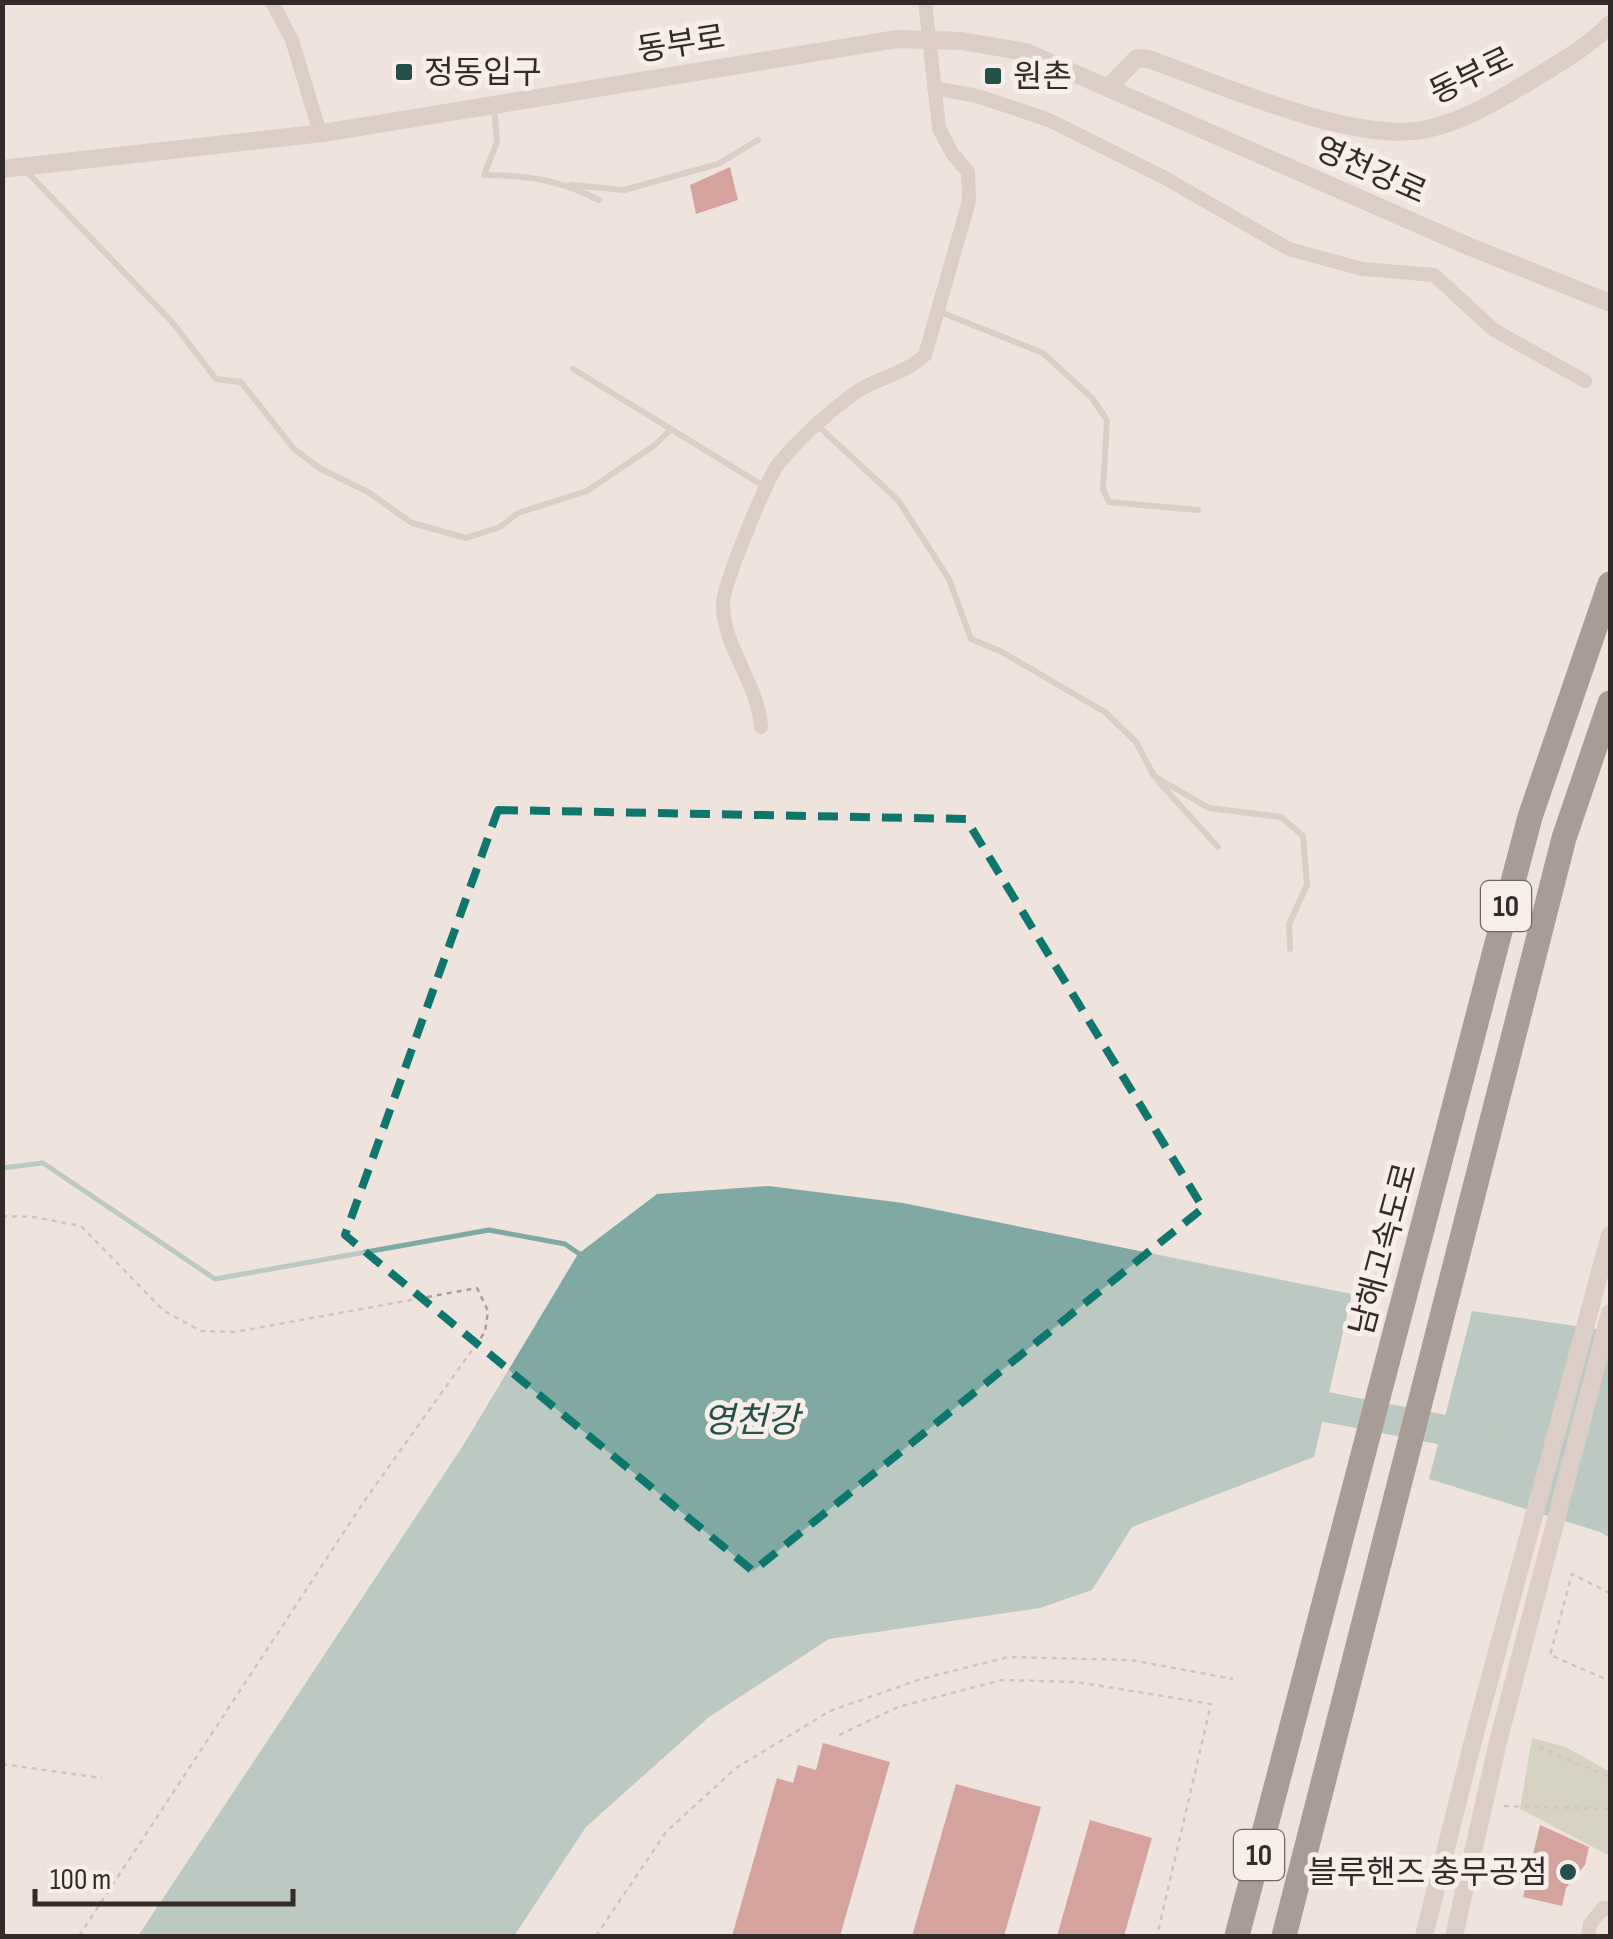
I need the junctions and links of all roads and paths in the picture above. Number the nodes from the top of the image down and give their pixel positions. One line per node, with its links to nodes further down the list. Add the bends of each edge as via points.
1 (272, 2): 8 (street, via 292,40)
2 (925, 2): 4 (street)
3 (1610, 24): 6 (street, 동부로, via 1590,44 1486,108 1426,130 1338,125 1148,58 1138,58)
4 (928, 40): 5 (street); 6 (street, 동부로, via 1026,52); 7 (street, 동부로, via 878,42)
5 (934, 88): 14 (street, via 938,128 968,172 969,186); 16 (street, via 1050,120 1289,250 1362,269 1434,275 1494,330)
6 (1108, 88): 13 (street, 영천강로)
7 (494, 104): 8 (street, 동부로); 11 (lane, via 497,142 484,175 528,175)
8 (320, 133): 10 (street, 동부로)
9 (758, 140): 11 (lane, via 718,164 624,190)
10 (12, 168): 18 (lane, via 173,323 216,379 241,382 294,449 412,523 466,538 500,527 518,514 588,491)
11 (571, 185): 12 (lane)
12 (598, 200)
13 (1610, 304)
14 (939, 312): 17 (street, via 925,355 856,392); 20 (lane, via 1042,353 1092,398 1107,420 1103,489 1110,502)
15 (573, 369): 18 (lane)
16 (1585, 381)
17 (816, 424): 19 (street, via 776,467); 24 (lane, via 898,500 949,579 971,639 1104,712 1136,742)
18 (671, 428): 19 (lane)
19 (767, 488): 23 (street, via 722,601)
20 (1198, 510)
21 (1610, 584): 44 (highway, 남해고속도로 / 10, via 1530,817)
22 (1610, 703): 45 (highway, 10, via 1564,838)
23 (761, 728)
24 (1154, 776): 25 (lane); 26 (lane, via 1209,808 1281,818 1303,836 1307,884 1289,924)
25 (1218, 847)
26 (1290, 949)
27 (2, 1216): 41 (path, via 80,1226 164,1311 201,1331 235,1332 477,1288 488,1312 485,1332 465,1364 365,1500)
28 (1610, 1235): 46 (street)
29 (1610, 1314): 47 (street)
30 (1610, 1592): 32 (path, via 1572,1574 1550,1655)
31 (1233, 1679): 42 (path, via 1131,1660 1008,1657 830,1711 736,1768 666,1832)
32 (1610, 1680)
33 (839, 1734): 43 (path, via 898,1707 1002,1680 1077,1682 1211,1704)
34 (1539, 1747): 36 (path)
35 (2, 1764): 37 (path)
36 (1610, 1777)
37 (102, 1778)
38 (1497, 1806): 39 (path)
39 (1610, 1809)
40 (1610, 1908): 48 (street, via 1590,1924)
41 (78, 1936)
42 (596, 1936)
43 (1156, 1936)
44 (1237, 1936)
45 (1284, 1936)
46 (1424, 1936)
47 (1454, 1936)
48 (1588, 1936)

